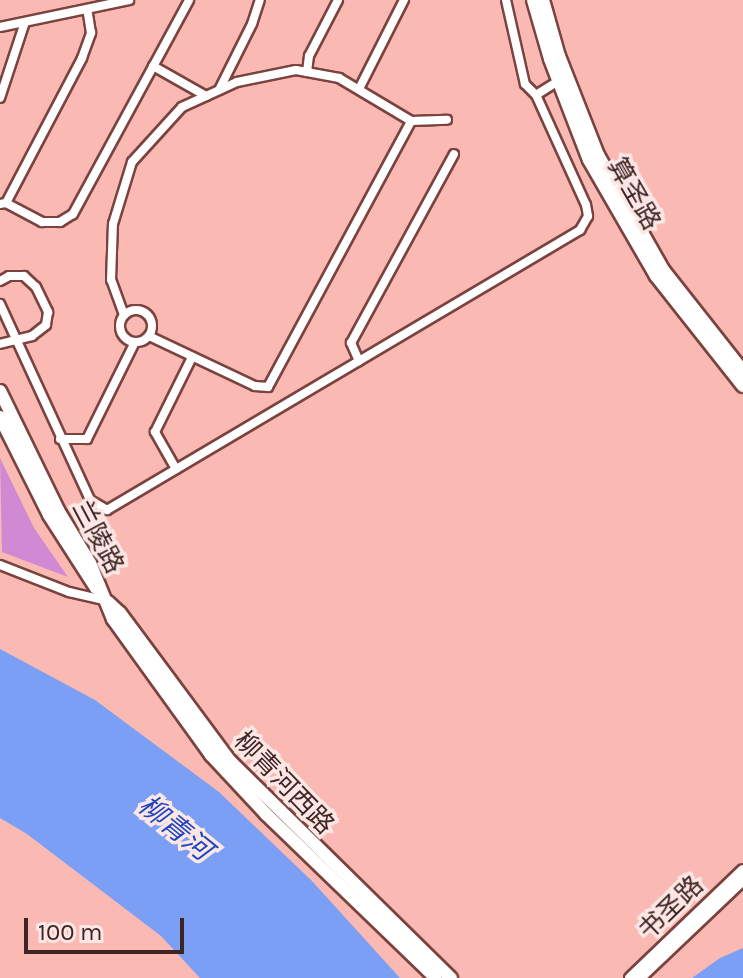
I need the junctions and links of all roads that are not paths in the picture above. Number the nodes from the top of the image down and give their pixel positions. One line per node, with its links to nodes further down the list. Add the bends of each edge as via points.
1 (129, 0): 9 (street)
2 (189, 0): 12 (street)
3 (260, 0): 16 (street)
4 (338, 0): 13 (street, via 309,56)
5 (404, 0): 15 (street)
6 (506, 0): 17 (street, via 525,84)
7 (533, 0): 14 (main road, 算圣路)
8 (543, 0): 33 (main road, 算圣路, via 598,155 664,271)
9 (87, 9): 10 (street); 23 (street, via 91,33 82,58)
10 (25, 22): 11 (street); 19 (street)
11 (0, 27)
12 (153, 66): 18 (street); 23 (street, via 73,214 60,222 42,222)
13 (307, 72): 15 (street, via 339,78); 16 (street, via 237,82)
14 (558, 81): 17 (street); 34 (main road, 算圣路, via 589,160 656,276)
15 (359, 89): 21 (street)
16 (218, 91): 18 (street)
17 (536, 95): 32 (street, via 586,205 588,216 580,230)
18 (206, 96): 26 (street, via 182,107 132,162 113,224 111,280)
19 (0, 98)
20 (447, 120): 21 (street)
21 (411, 121): 31 (street, via 268,387)
22 (454, 154): 32 (street, via 351,343)
23 (3, 204)
24 (0, 281): 28 (street, via 24,276 48,312 46,325 32,336)
25 (0, 304): 28 (street)
26 (124, 315): 27 (street, via 137,310 148,315); 29 (street, via 121,332)
27 (149, 336): 29 (street); 31 (street)
28 (16, 339): 30 (street); 37 (street)
29 (135, 342): 37 (street, via 87,439)
30 (0, 344)
31 (192, 357): 38 (street, via 155,432)
32 (359, 361): 38 (street)
33 (743, 371)
34 (743, 386)
35 (0, 391): 40 (main road, 兰陵路)
36 (0, 417): 40 (main road, 兰陵路, via 49,515)
37 (60, 439): 38 (street, via 90,500 107,510)
38 (176, 469)
39 (0, 565): 40 (street, via 69,592)
40 (106, 600): 43 (main road, 柳青河西路, via 113,619 222,768); 44 (main road, 柳青河西路, via 230,761)
41 (743, 870): 45 (street, 书圣路)
42 (743, 880): 46 (street, 书圣路)
43 (436, 978)
44 (451, 978)
45 (630, 978)
46 (640, 978)

